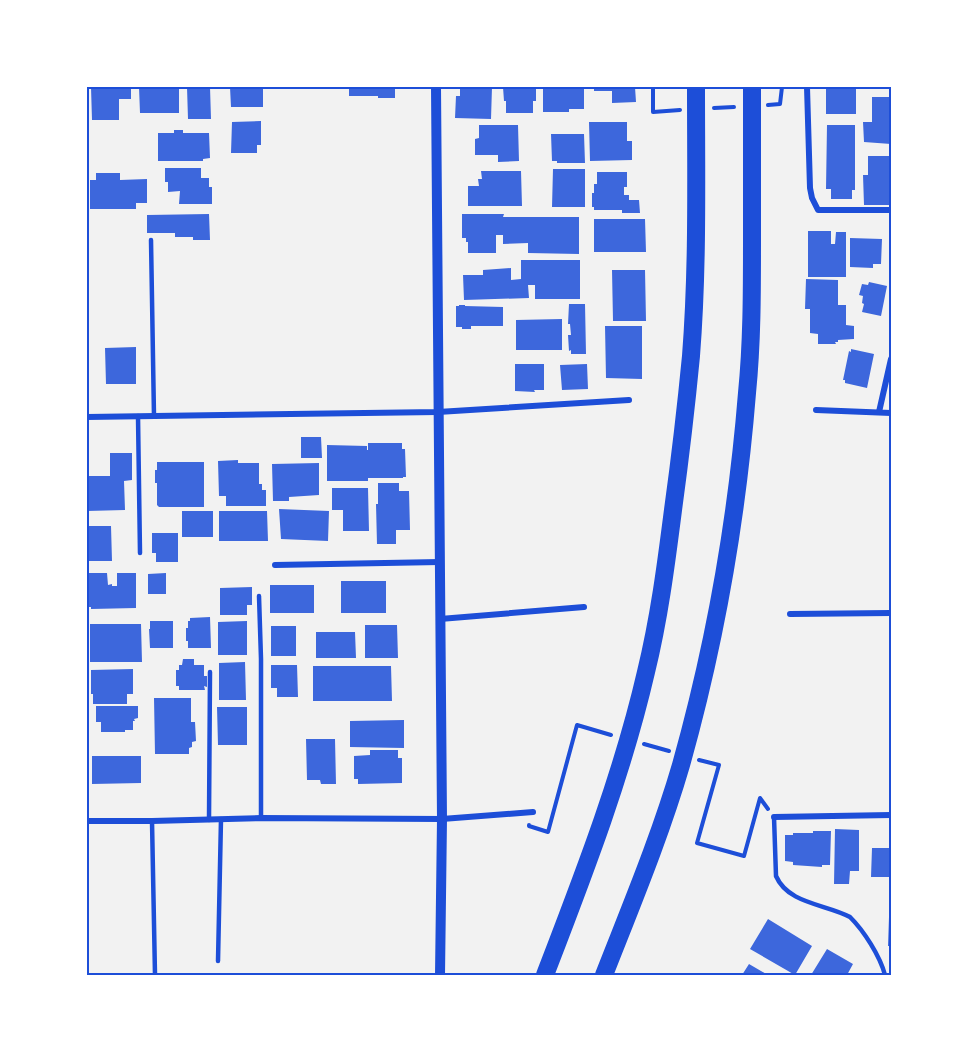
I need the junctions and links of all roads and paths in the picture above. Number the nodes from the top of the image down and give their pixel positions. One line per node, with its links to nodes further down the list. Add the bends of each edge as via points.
1 (436, 87): 12 (street)
2 (686, 87): 6 (highway)
3 (696, 87): 6 (highway)
4 (753, 87): 40 (highway, via 748,392 723,578 680,766)
5 (807, 87): 7 (street, via 810,188 818,210)
6 (696, 205): 39 (highway, via 691,355 657,620 628,739 591,854)
7 (891, 210)
8 (151, 240): 16 (lane)
9 (891, 359): 13 (street)
10 (629, 400): 12 (street)
11 (816, 410): 13 (street)
12 (438, 412): 16 (street); 19 (street)
13 (879, 412): 14 (street)
14 (891, 413)
15 (138, 416): 16 (street); 17 (street); 18 (lane)
16 (154, 416)
17 (87, 417)
18 (140, 553)
19 (440, 562): 20 (street); 25 (street)
20 (274, 565)
21 (259, 596): 30 (lane)
22 (584, 607): 25 (street)
23 (891, 613): 24 (street)
24 (790, 614)
25 (440, 619): 32 (street)
26 (210, 672): 33 (lane)
27 (533, 812): 32 (street)
28 (891, 815): 29 (street)
29 (774, 817): 41 (lane, via 779,882 789,893 856,922)
30 (261, 818): 31 (street); 32 (street)
31 (221, 819): 33 (street); 36 (lane)
32 (442, 819): 38 (street)
33 (209, 820): 35 (street)
34 (87, 821): 35 (street)
35 (152, 821): 37 (lane)
36 (218, 961)
37 (155, 975)
38 (440, 975)
39 (545, 975)
40 (604, 975)
41 (885, 975)

